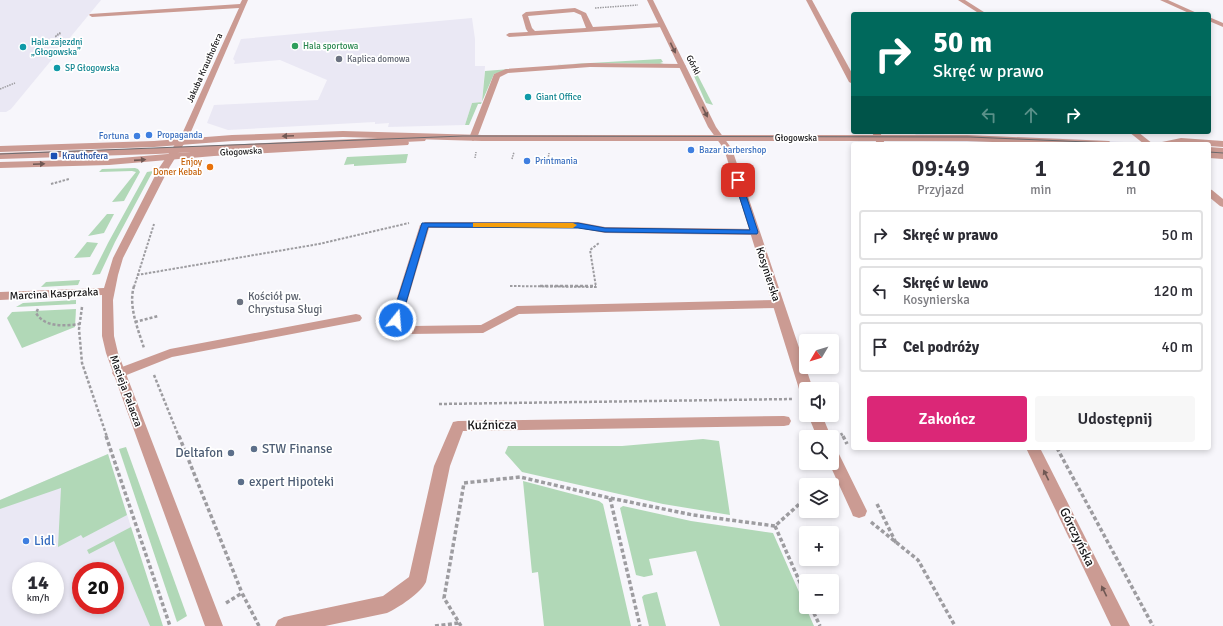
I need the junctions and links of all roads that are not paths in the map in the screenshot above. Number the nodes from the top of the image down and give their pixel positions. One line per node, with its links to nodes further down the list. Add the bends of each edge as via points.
1 (650, 0): 10 (street, Górki)
2 (809, 0): 16 (street)
3 (961, 0): 6 (street)
4 (1163, 0): 7 (street)
5 (243, 3): 8 (street); 21 (street, Jakuba Krauthofera, via 186,134)
6 (981, 12)
7 (1191, 12)
8 (92, 15)
9 (1211, 20): 11 (street)
10 (662, 25): 12 (street); 15 (street, Górki, one-way to 15)
11 (1223, 25)
12 (590, 29): 13 (street); 13 (street, via 584,14 575,10 528,12 525,15 529,29)
13 (534, 33): 14 (street)
14 (509, 35)
15 (682, 66): 18 (street, via 590,65 506,71 496,76); 19 (street, Górki, one-way to 19)
16 (851, 78)
17 (1136, 134): 23 (street)
18 (478, 138): 19 (street, Głogowska); 21 (street, Głogowska, one-way to 21, via 333,134); 31 (street, Głogowska)
19 (719, 138): 20 (street, Głogowska); 38 (street, Kosynierska, via 728,149)
20 (878, 138): 22 (street, Głogowska)
21 (180, 142): 28 (street, Głogowska); 31 (street, Jakuba Krauthofera)
22 (1068, 142)
23 (1146, 142)
24 (1176, 142): 25 (street)
25 (1195, 142)
26 (1211, 143): 27 (street)
27 (1223, 144)
28 (0, 149)
29 (1211, 150): 30 (street)
30 (1223, 151)
31 (173, 154): 33 (street); 35 (street, Głogowska, one-way to 31, via 109,162); 39 (street, Macieja Palacza, via 124,246)
32 (1211, 155): 34 (street)
33 (0, 156)
34 (1223, 156)
35 (0, 165)
36 (1211, 194): 37 (street)
37 (1223, 204)
38 (754, 232): 41 (street, Kosynierska); 41 (street, via 605,230 578,225 425,225 396,320 410,330 483,329 517,310)
39 (108, 291): 40 (street, Marcina Kasprzaka); 43 (street, Macieja Palacza, via 108,336)
40 (0, 296)
41 (777, 304): 44 (street, Kosynierska)
42 (356, 318): 43 (street, via 170,353)
43 (119, 372): 49 (street, Macieja Palacza)
44 (800, 382)
45 (784, 421): 50 (street, Kuźnicza, via 458,426 442,466 418,582 388,604)
46 (1034, 450): 51 (street, Górczyńska, one-way to 46)
47 (839, 469): 48 (street)
48 (859, 512)
49 (214, 626)
50 (284, 626)
51 (1121, 626)

